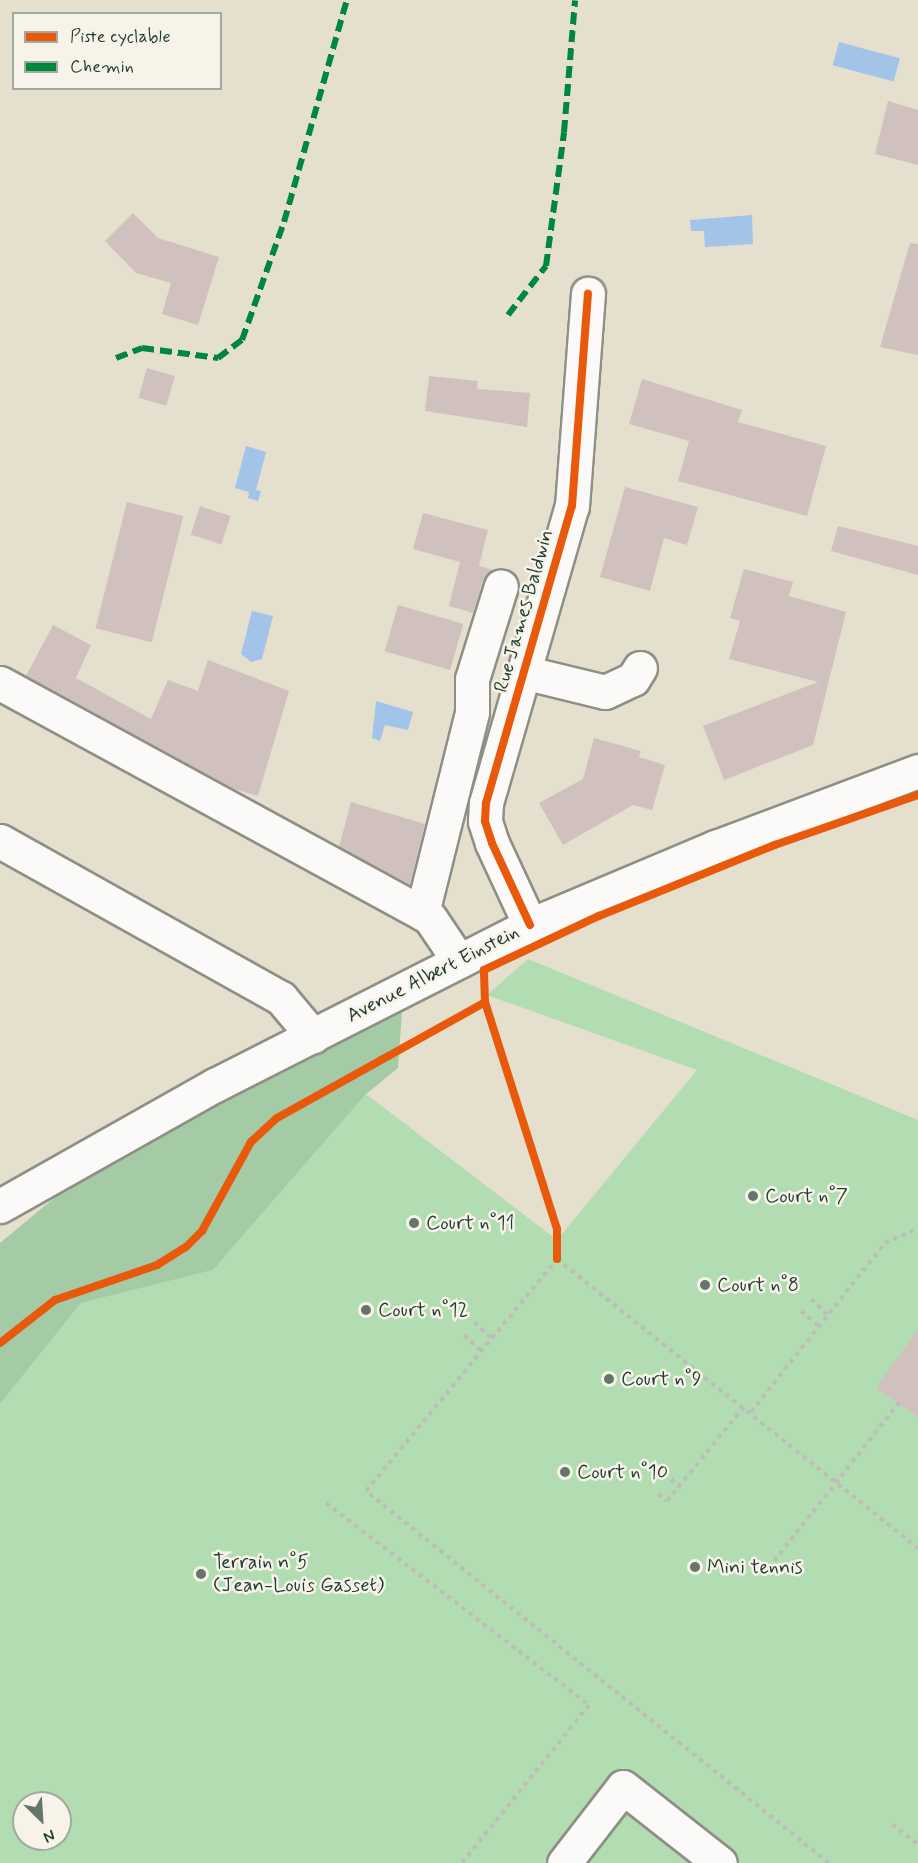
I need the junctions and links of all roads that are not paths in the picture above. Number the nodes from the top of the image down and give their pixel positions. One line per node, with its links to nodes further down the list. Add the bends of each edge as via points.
1 (588, 294): 4 (main road, Rue James Baldwin, via 572,506)
2 (501, 586): 8 (main road, via 472,679 472,712)
3 (640, 668): 4 (main road, via 627,682 605,692)
4 (523, 672): 9 (main road, Rue James Baldwin, via 486,803 485,821)
5 (0, 682): 8 (main road)
6 (918, 771): 9 (main road, Avenue Albert Einstein, via 684,860)
7 (0, 842): 11 (main road, via 281,998)
8 (422, 913): 10 (main road, via 430,918)
9 (530, 925): 10 (main road, Avenue Albert Einstein)
10 (459, 961): 11 (main road, Avenue Albert Einstein)
11 (313, 1035): 12 (main road, Avenue Albert Einstein, via 215,1085)
12 (0, 1206)
13 (564, 1863): 14 (main road, via 623,1787)
14 (720, 1863)

